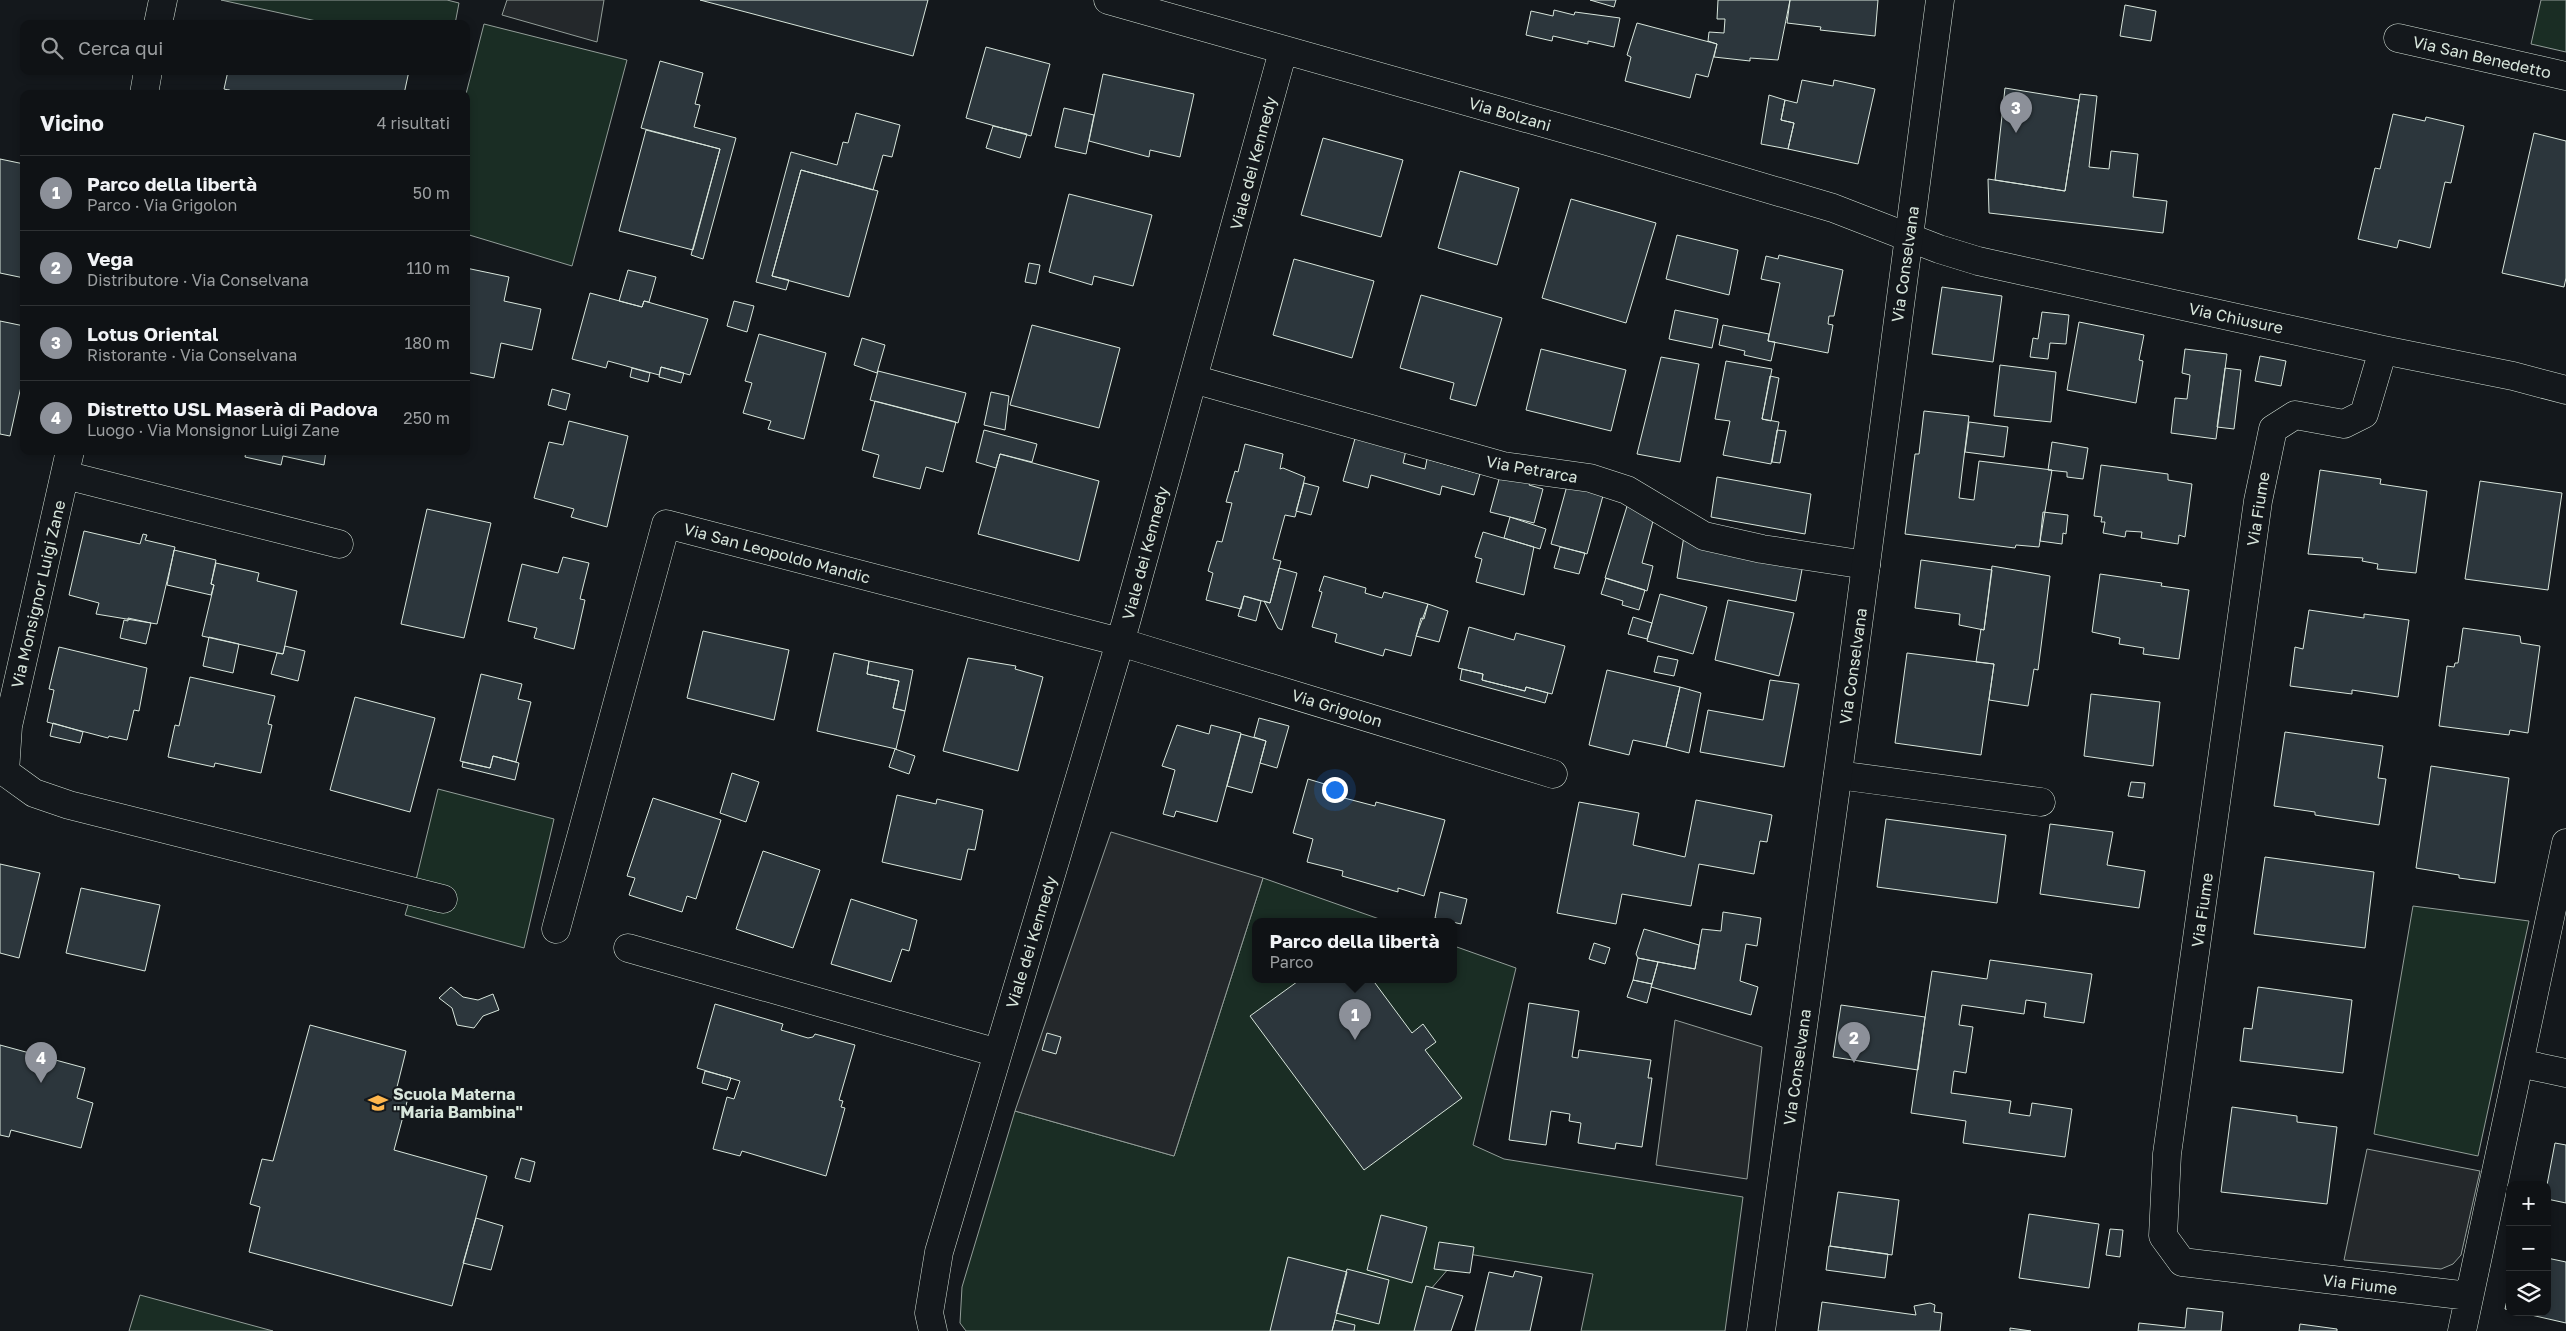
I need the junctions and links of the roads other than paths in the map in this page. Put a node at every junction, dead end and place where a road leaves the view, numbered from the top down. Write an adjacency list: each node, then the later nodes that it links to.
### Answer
1 (163, 0): 4 (street)
2 (1108, 0): 6 (street, Via Bolzani)
3 (1940, 0): 10 (street, Via Conselvana)
4 (159, 20)
5 (2398, 38): 8 (street, Via San Benedetto)
6 (1283, 51): 10 (street, Via Bolzani); 12 (street, Viale dei Kennedy)
7 (147, 75): 9 (street)
8 (2566, 76)
9 (145, 90)
10 (1909, 237): 11 (street, Via Chiusure); 16 (street, Via Conselvana)
11 (2383, 350): 13 (street, Via Chiusure); 28 (street, Via Fiume)
12 (1193, 379): 16 (street, Via Petrarca); 17 (street, Viale dei Kennedy)
13 (2566, 390)
14 (68, 463): 15 (street, Via Monsignor Luigi Zane); 22 (street, Via Monsignor Luigi Zane)
15 (339, 544)
16 (1866, 566): 19 (street, Via Conselvana)
17 (1120, 642): 18 (street, Via Grigolon); 23 (street, Via San Leopoldo Mandic); 25 (street, Viale dei Kennedy)
18 (1553, 774)
19 (1838, 774): 20 (street); 30 (street, Via Conselvana)
20 (2041, 802)
21 (2566, 843): 26 (street)
22 (443, 899)
23 (556, 929)
24 (628, 948): 25 (street)
25 (998, 1052): 29 (street, Viale dei Kennedy)
26 (2519, 1063): 27 (street); 28 (street)
27 (2566, 1073)
28 (2469, 1296): 31 (street)
29 (933, 1331)
30 (1761, 1331)
31 (2462, 1331)

